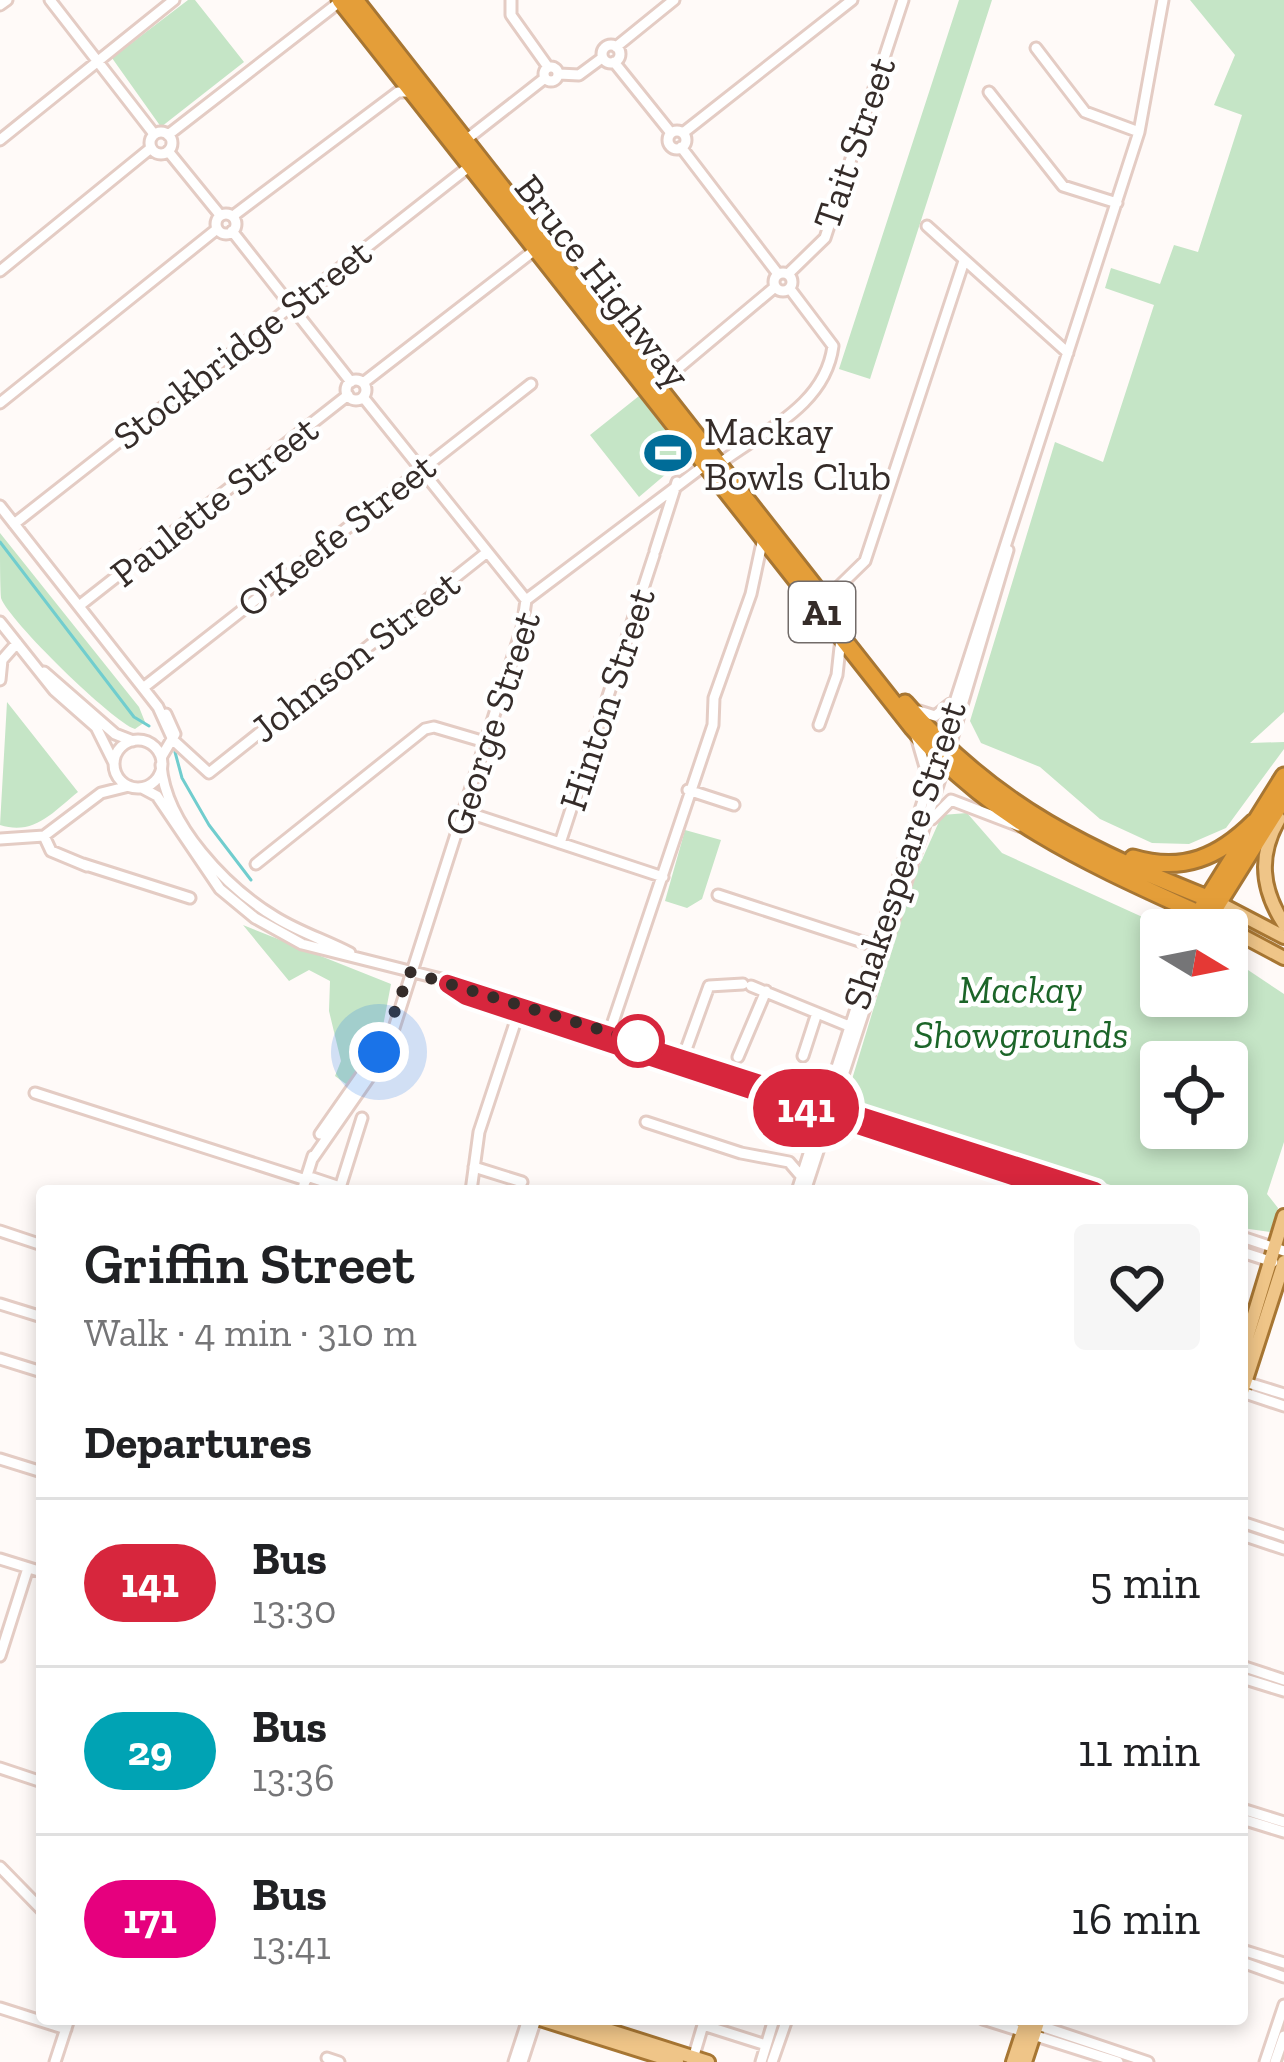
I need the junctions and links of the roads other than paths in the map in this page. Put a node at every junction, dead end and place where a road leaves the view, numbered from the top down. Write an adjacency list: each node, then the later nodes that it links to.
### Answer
1 (50, 0): 11 (street)
2 (174, 0): 11 (street)
3 (340, 0): 14 (highway, Bruce Highway / A1); 21 (street)
4 (355, 0): 22 (highway, Bruce Highway / A1)
5 (511, 0): 13 (street)
6 (674, 0): 12 (street)
7 (852, 0): 19 (street)
8 (903, 0): 36 (street, Tait Street)
9 (1162, 5): 18 (street, Shakespeare Street)
10 (1036, 49): 18 (street)
11 (96, 60): 20 (street); 23 (street)
12 (608, 60): 13 (street); 19 (street)
13 (546, 72): 22 (street)
14 (399, 75): 15 (highway, Bruce Highway / A1); 17 (street)
15 (412, 92): 17 (street); 26 (highway, Bruce Highway / A1)
16 (989, 92): 27 (street)
17 (392, 97): 29 (street)
18 (1139, 132): 27 (street, Shakespeare Street)
19 (677, 133): 36 (street)
20 (154, 134): 21 (street); 24 (street)
21 (168, 135): 25 (street)
22 (467, 139): 33 (highway, Bruce Highway / A1)
23 (0, 140)
24 (151, 148): 25 (street); 35 (street)
25 (168, 151): 28 (street)
26 (470, 166): 33 (highway, Bruce Highway / A1); 39 (street, Stockbridge Street)
27 (1117, 203): 40 (street, Shakespeare Street)
28 (220, 215): 29 (street); 31 (street)
29 (233, 216): 32 (street)
30 (926, 226): 34 (street)
31 (217, 229): 32 (street); 47 (street)
32 (232, 231): 39 (street)
33 (540, 246): 42 (street); 44 (highway, Bruce Highway / A1); 48 (highway, Bruce Highway / A1)
34 (964, 261): 40 (street); 59 (street)
35 (0, 271)
36 (783, 274): 37 (street); 38 (street)
37 (776, 287): 38 (street); 44 (street)
38 (790, 289): 48 (street, George Street)
39 (290, 304): 41 (street); 53 (street, Stockbridge Street)
40 (1068, 353): 52 (street, Shakespeare Street)
41 (351, 382): 42 (street); 45 (street)
42 (363, 383): 46 (street)
43 (531, 384): 49 (street, O'Keefe Street)
44 (660, 388): 48 (highway, Bruce Highway)
45 (348, 395): 46 (street); 60 (street, Paulette Street)
46 (363, 397): 49 (street)
47 (0, 403)
48 (712, 464): 50 (street, George Street); 54 (highway, Bruce Highway / A1); 59 (highway, Bruce Highway / A1)
49 (420, 469): 55 (street); 68 (street, O'Keefe Street)
50 (678, 482): 58 (street, George Street); 95 (street, Hinton Street)
51 (0, 506): 53 (street)
52 (1014, 521): 69 (street, Shakespeare Street); 77 (street, Shakespeare Street)
53 (14, 524): 60 (street)
54 (762, 537): 56 (highway, Bruce Highway / A1); 57 (street)
55 (486, 553): 58 (street); 73 (street, Johnson Street)
56 (779, 558): 57 (street); 62 (highway, Bruce Highway / A1)
57 (758, 566): 83 (street)
58 (526, 600): 76 (street, George Street)
59 (824, 600): 70 (highway, Bruce Highway / A1)
60 (79, 606): 68 (street)
61 (0, 622): 63 (street)
62 (838, 633): 65 (highway, Bruce Highway / A1); 66 (street)
63 (17, 643): 64 (street); 67 (street)
64 (40, 670): 74 (street); 79 (street)
65 (869, 672): 66 (street); 72 (highway, Bruce Highway / A1)
66 (837, 675): 71 (street)
67 (0, 680)
68 (143, 688): 73 (street)
69 (957, 691): 70 (street); 77 (street, Shakespeare Street)
70 (908, 706): 77 (highway, Bruce Highway / A1)
71 (820, 725)
72 (913, 728): 77 (highway, Bruce Highway / A1); 87 (street)
73 (172, 735): 75 (street); 78 (street)
74 (133, 741): 75 (street); 79 (street)
75 (146, 742): 78 (street)
76 (485, 742): 90 (street, George Street); 96 (street)
77 (944, 755): 87 (street, Shakespeare Street); 88 (highway, Bruce Highway / A1); 92 (highway, Bruce Highway / A1); 97 (street, Shakespeare Street)
78 (161, 762): 82 (street); 101 (street)
79 (114, 766): 81 (street); 84 (street)
80 (1284, 776): 91 (highway, A1)
81 (129, 786): 82 (street); 84 (street)
82 (142, 788): 101 (street)
83 (688, 790): 86 (street); 98 (street)
84 (101, 793): 93 (street)
85 (1284, 798): 102 (highway)
86 (734, 805)
87 (922, 807): 105 (street, Shakespeare Street)
88 (1021, 808): 91 (highway, A1); 102 (highway, Bruce Highway / A1)
89 (1284, 810): 103 (main road)
90 (464, 811): 95 (street); 107 (street, George Street)
91 (1254, 822): 102 (highway, A1)
92 (1019, 826): 97 (street); 102 (highway, Bruce Highway / A1)
93 (44, 836): 94 (street); 100 (street)
94 (3, 837)
95 (560, 843): 98 (street)
96 (256, 864)
97 (911, 868): 105 (street, Shakespeare Street)
98 (664, 877): 112 (street)
99 (718, 895): 105 (street)
100 (190, 898)
101 (240, 899): 107 (street)
102 (1208, 908): 104 (main road); 106 (main road)
103 (1284, 924)
104 (1284, 937)
105 (879, 947): 111 (street, Shakespeare Street); 117 (street, Shakespeare Street)
106 (1284, 958)
107 (410, 972): 109 (street); 125 (street, George Street)
108 (766, 991): 110 (street); 113 (street); 115 (street)
109 (520, 1008): 112 (street); 122 (street)
110 (816, 1016): 111 (street); 114 (street)
111 (850, 1026): 117 (street, Shakespeare Street)
112 (609, 1036): 113 (street); 117 (street)
113 (684, 1055): 117 (street)
114 (803, 1056)
115 (738, 1057)
116 (35, 1093): 125 (street)
117 (827, 1109): 120 (street, Shakespeare Street); 129 (street, Shakespeare Street); 130 (street)
118 (362, 1118): 126 (street)
119 (646, 1122): 121 (street)
120 (808, 1157): 121 (street); 123 (street, Shakespeare Street)
121 (789, 1162): 123 (street)
122 (474, 1167): 124 (street); 127 (street)
123 (802, 1177): 128 (street, Shakespeare Street)
124 (521, 1182)
125 (305, 1183)
126 (340, 1185)
127 (472, 1185)
128 (801, 1185)
129 (803, 1185)
130 (1048, 1185)
131 (1284, 1216): 136 (main road)
132 (0, 1231): 134 (street)
133 (1248, 1240): 136 (street)
134 (36, 1243)
135 (1248, 1253): 136 (street)
136 (1280, 1259): 139 (main road); 142 (main road)
137 (0, 1304): 138 (street)
138 (36, 1316)
139 (1248, 1339)
140 (0, 1359): 141 (street)
141 (36, 1370)
142 (1248, 1370)
143 (1248, 1388): 145 (street)
144 (1248, 1389): 146 (street)
145 (1284, 1394)
146 (1284, 1406)
147 (0, 1459): 148 (street)
148 (36, 1470)
149 (1248, 1524): 150 (street)
150 (1284, 1536)
151 (1248, 1537): 152 (street)
152 (1284, 1549)
153 (0, 1558): 154 (street)
154 (28, 1568): 155 (street); 156 (street)
155 (36, 1570)
156 (0, 1656)
157 (1248, 1668): 159 (street)
158 (1248, 1680): 160 (street)
159 (1284, 1680)
160 (1284, 1691)
161 (0, 1768): 162 (street)
162 (36, 1779)
163 (1248, 1811): 165 (street)
164 (1248, 1821): 166 (street)
165 (1284, 1822)
166 (1284, 1832)
167 (0, 1867): 168 (street)
168 (36, 1904)
169 (1248, 1952): 170 (street)
170 (1284, 1963)
171 (1248, 1965): 172 (street)
172 (1284, 1976)
173 (1284, 2005): 199 (street)
174 (0, 2008): 175 (street)
175 (36, 2016)
176 (68, 2025): 188 (street)
177 (533, 2025): 190 (street)
178 (560, 2025): 184 (main road)
179 (588, 2025): 184 (main road)
180 (772, 2025): 185 (street)
181 (785, 2025): 194 (street)
182 (1029, 2025): 195 (main road); 196 (main road); 197 (street); 198 (street)
183 (1284, 2036): 200 (street)
184 (631, 2042): 187 (main road); 191 (main road)
185 (766, 2045): 187 (street); 193 (street)
186 (327, 2058): 189 (street)
187 (693, 2060): 192 (main road)
188 (55, 2062)
189 (339, 2062)
190 (518, 2062)
191 (677, 2062)
192 (708, 2062)
193 (761, 2062)
194 (772, 2062)
195 (1013, 2062)
196 (1025, 2062)
197 (1118, 2062)
198 (1148, 2062)
199 (1265, 2062)
200 (1275, 2062)

